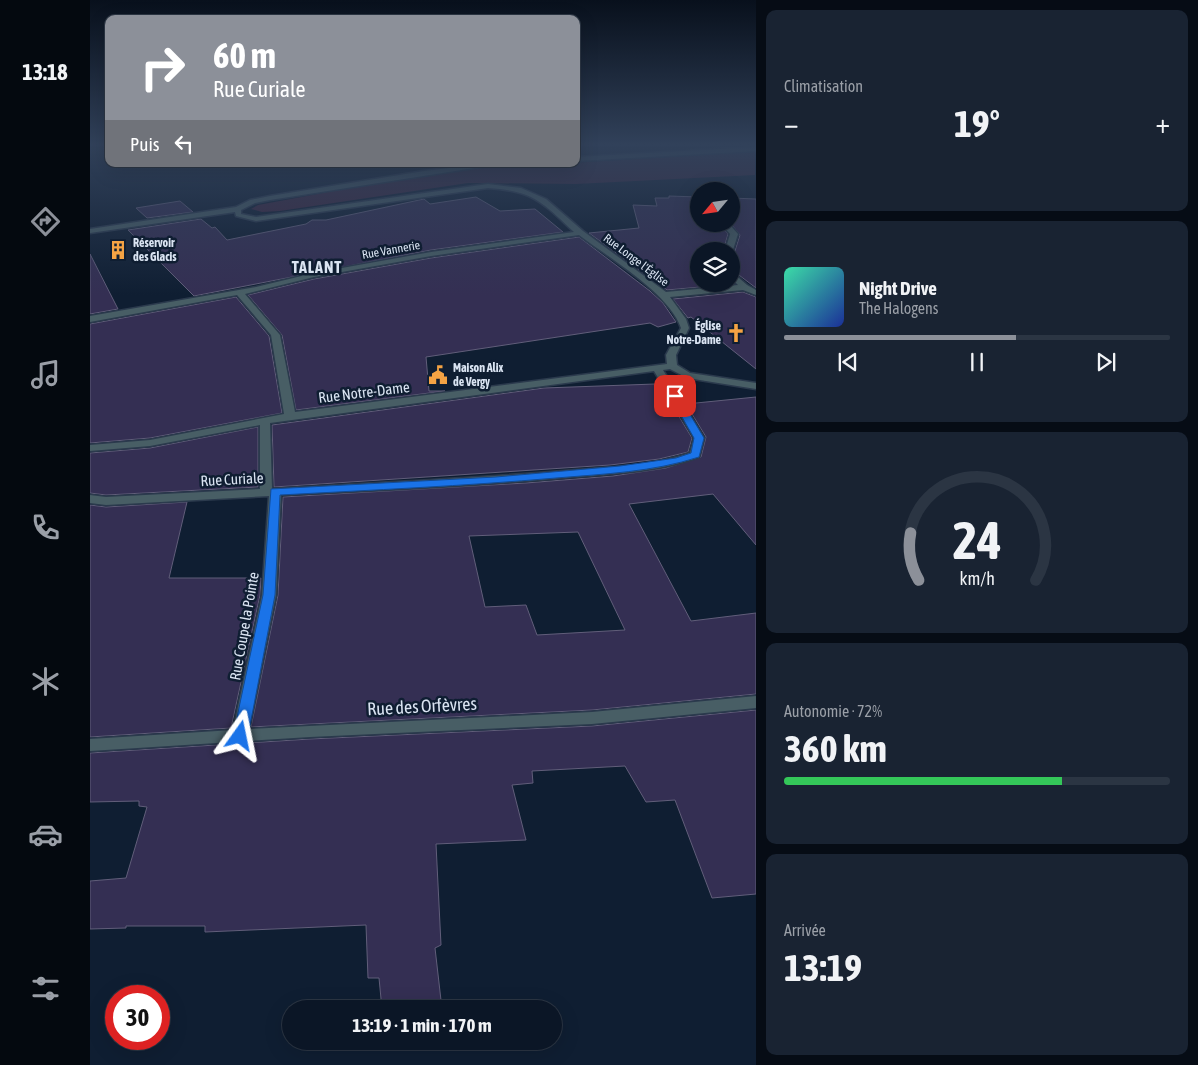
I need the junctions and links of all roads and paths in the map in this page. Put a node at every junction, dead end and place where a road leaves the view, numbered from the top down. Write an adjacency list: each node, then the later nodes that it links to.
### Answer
1 (290, 196): 4 (street)
2 (416, 196): 4 (street, Rue Longe l'Église)
3 (534, 196): 6 (street, Rue Longe l'Église)
4 (238, 210): 5 (street)
5 (90, 231)
6 (580, 233): 9 (street, Rue Vannerie); 11 (street, Rue Longe l'Église)
7 (740, 282): 8 (street)
8 (744, 287): 10 (street); 11 (street)
9 (239, 292): 12 (street, Rue Vannerie); 16 (street)
10 (756, 294)
11 (664, 295): 13 (street, Rue Longe l'Église)
12 (90, 319)
13 (672, 366): 14 (street, Rue Notre-Dame); 15 (street)
14 (658, 369): 16 (street, Rue Notre-Dame); 19 (street, Rue Curiale)
15 (756, 386)
16 (290, 416): 17 (street, Rue Notre-Dame)
17 (266, 420): 18 (street, Rue Notre-Dame); 19 (street, Rue Coupe la Pointe)
18 (90, 448)
19 (270, 492): 20 (street, Rue Curiale); 22 (street, Rue Coupe la Pointe)
20 (90, 499)
21 (756, 702): 22 (street, Rue des Orfèvres)
22 (240, 736): 23 (street, Rue des Orfèvres)
23 (90, 745)

